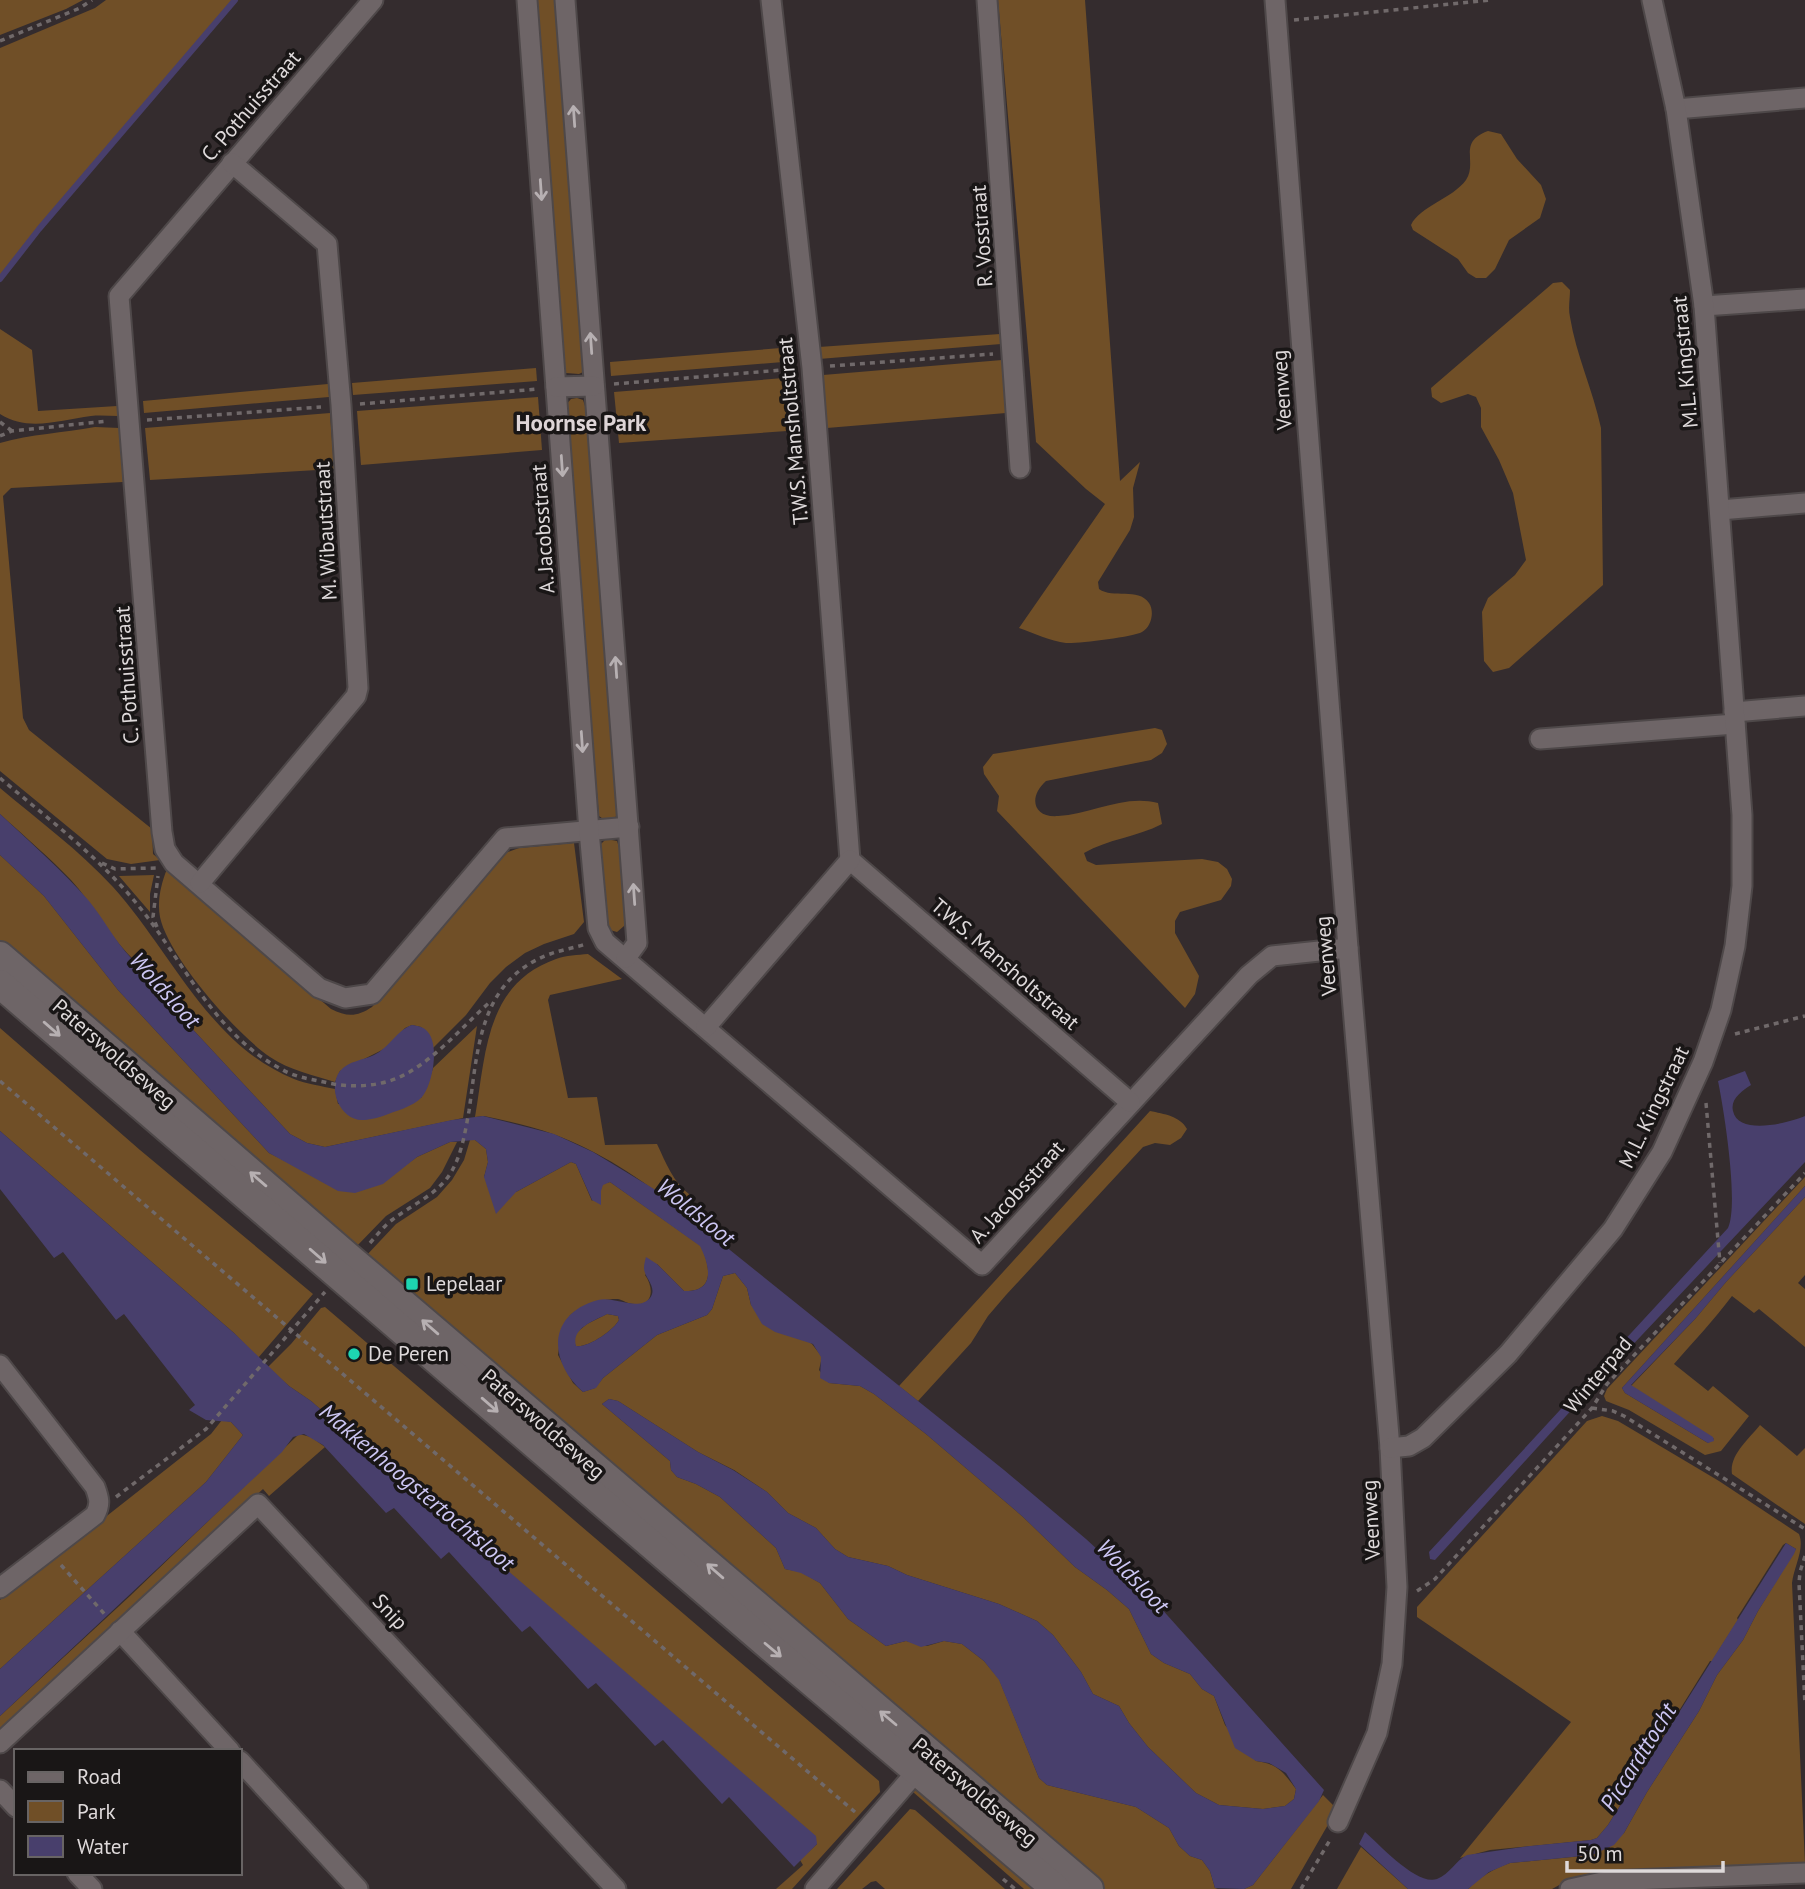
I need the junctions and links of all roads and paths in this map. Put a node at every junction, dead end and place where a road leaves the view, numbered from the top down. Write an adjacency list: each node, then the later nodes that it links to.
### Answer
1 (92, 0): 11 (path)
2 (373, 0): 14 (street, C. Pothuisstraat)
3 (527, 0): 18 (street, A. Jacobsstraat, one-way to 18)
4 (565, 0): 17 (street, one-way to 4)
5 (771, 0): 32 (street, T.W.S. Mansholtstraat)
6 (987, 0): 23 (street, R. Vosstraat)
7 (1275, 0): 10 (street, Veenweg)
8 (1491, 0): 10 (path)
9 (1652, 0): 13 (street, M.L. Kingstraat)
10 (1276, 22): 37 (street, Veenweg)
11 (0, 41)
12 (1805, 98): 13 (street)
13 (1676, 109): 16 (street, M.L. Kingstraat)
14 (232, 163): 19 (street, C. Pothuisstraat); 34 (street, M. Wibautstraat)
15 (1805, 299): 16 (street)
16 (1704, 306): 25 (street, M.L. Kingstraat)
17 (594, 386): 18 (street); 30 (street, one-way to 17)
18 (556, 387): 31 (street, A. Jacobsstraat, one-way to 31)
19 (129, 421): 21 (path); 34 (street, C. Pothuisstraat)
20 (0, 422): 21 (path)
21 (12, 431): 22 (path)
22 (0, 436)
23 (1020, 468)
24 (1805, 503): 25 (street)
25 (1720, 510): 27 (street, M.L. Kingstraat)
26 (1805, 706): 27 (street)
27 (1735, 718): 28 (street); 44 (street, M.L. Kingstraat)
28 (1539, 739)
29 (0, 778): 33 (path)
30 (629, 827): 31 (street, C. Pothuisstraat); 39 (street, one-way to 30)
31 (589, 831): 34 (street, C. Pothuisstraat); 36 (street, A. Jacobsstraat)
32 (850, 860): 43 (street); 46 (street, T.W.S. Mansholtstraat)
33 (97, 861): 35 (path); 35 (path)
34 (200, 883)
35 (158, 930): 41 (path)
36 (605, 942): 39 (street, A. Jacobsstraat); 41 (path)
37 (1348, 948): 46 (street, A. Jacobsstraat); 54 (street, Veenweg)
38 (0, 956): 50 (main road, Paterswoldseweg, one-way to 38)
39 (625, 958): 43 (street, A. Jacobsstraat)
40 (0, 984): 50 (main road, Paterswoldseweg, one-way to 50)
41 (493, 999): 50 (path)
42 (1805, 1016): 44 (path)
43 (705, 1027): 46 (street, A. Jacobsstraat)
44 (1712, 1039): 54 (street, M.L. Kingstraat)
45 (0, 1082): 51 (path)
46 (1130, 1102)
47 (1706, 1102): 49 (path)
48 (1805, 1173): 49 (path, Winterpad)
49 (1720, 1263): 53 (path, Winterpad)
50 (339, 1277): 51 (path); 66 (main road, Paterswoldseweg)
51 (291, 1331): 55 (path); 70 (path)
52 (0, 1365): 55 (street)
53 (1592, 1408): 56 (path); 60 (path, Winterpad)
54 (1390, 1448): 69 (street, Veenweg)
55 (99, 1507): 57 (street)
56 (1805, 1529)
57 (49, 1550): 59 (street); 61 (path)
58 (1805, 1556): 62 (path)
59 (0, 1588)
60 (1413, 1593)
61 (117, 1628): 63 (street, Snip); 64 (street); 75 (street, Snip)
62 (1805, 1705)
63 (0, 1743)
64 (228, 1749)
65 (242, 1763): 74 (street)
66 (924, 1764): 70 (street); 77 (main road, Paterswoldseweg); 78 (main road, Paterswoldseweg)
67 (0, 1790): 68 (street)
68 (14, 1805)
69 (1338, 1822): 79 (path)
70 (871, 1825): 76 (street)
71 (1805, 1873): 80 (street)
72 (79, 1875): 73 (street)
73 (92, 1889)
74 (358, 1889)
75 (616, 1889)
76 (815, 1889)
77 (1056, 1889)
78 (1089, 1889)
79 (1301, 1889)
80 (1570, 1889)

